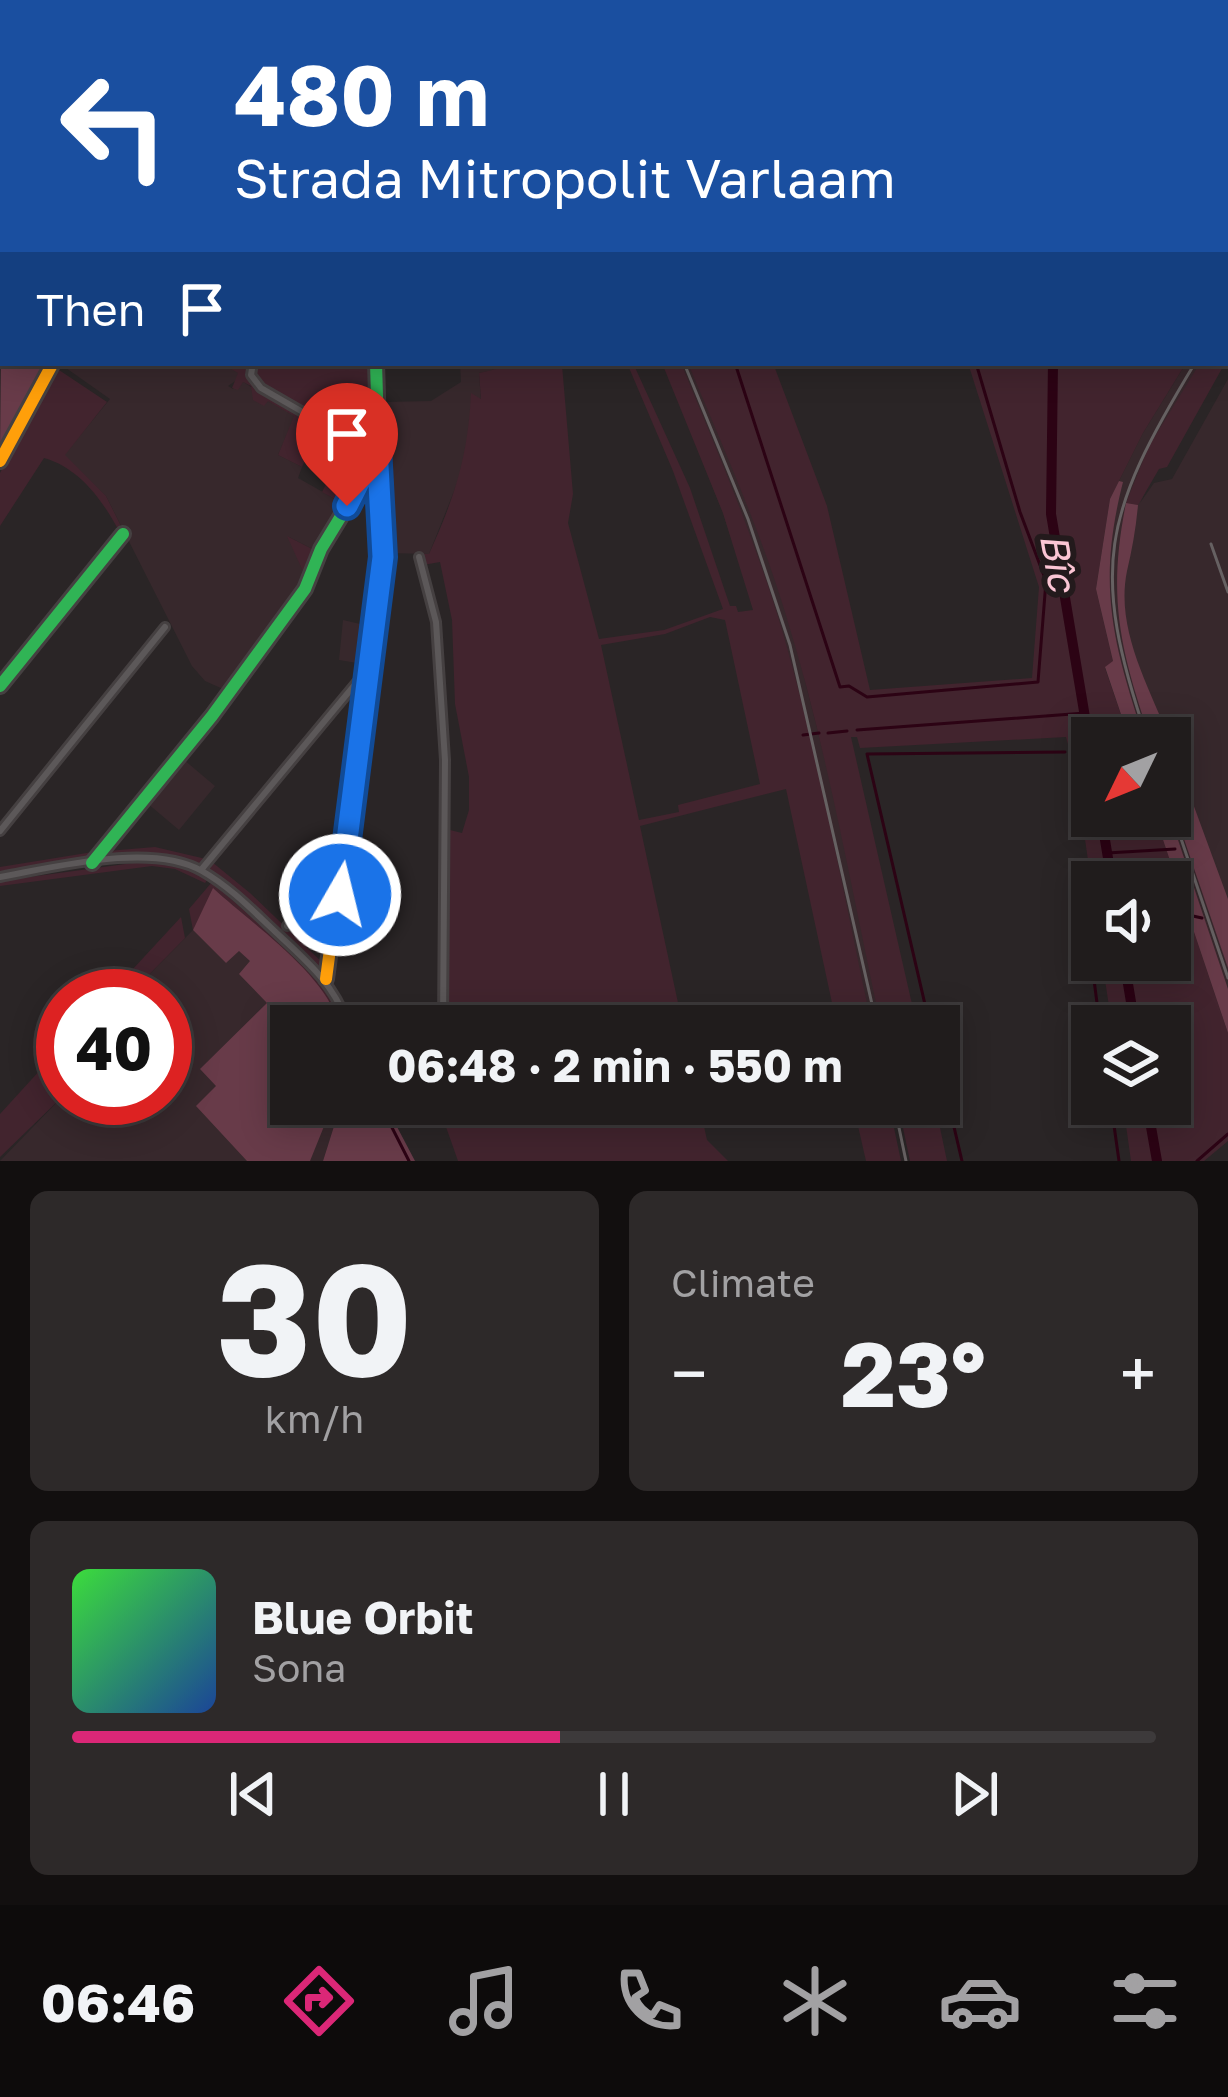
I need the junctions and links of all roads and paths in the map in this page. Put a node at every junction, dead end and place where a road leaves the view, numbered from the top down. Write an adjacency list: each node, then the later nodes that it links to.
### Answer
1 (51, 366): 6 (street)
2 (253, 366): 4 (street)
3 (376, 366): 5 (street)
4 (346, 437)
5 (377, 447): 10 (street); 14 (street)
6 (0, 461)
7 (123, 534): 11 (street)
8 (419, 556): 20 (street)
9 (165, 627): 12 (street)
10 (369, 667): 13 (street); 15 (street)
11 (0, 686)
12 (0, 831)
13 (345, 857): 17 (street); 18 (street)
14 (92, 863): 15 (street); 16 (street)
15 (201, 870): 18 (street)
16 (0, 878)
17 (287, 926)
18 (326, 979): 19 (street)
19 (338, 1005)
20 (443, 1005)

